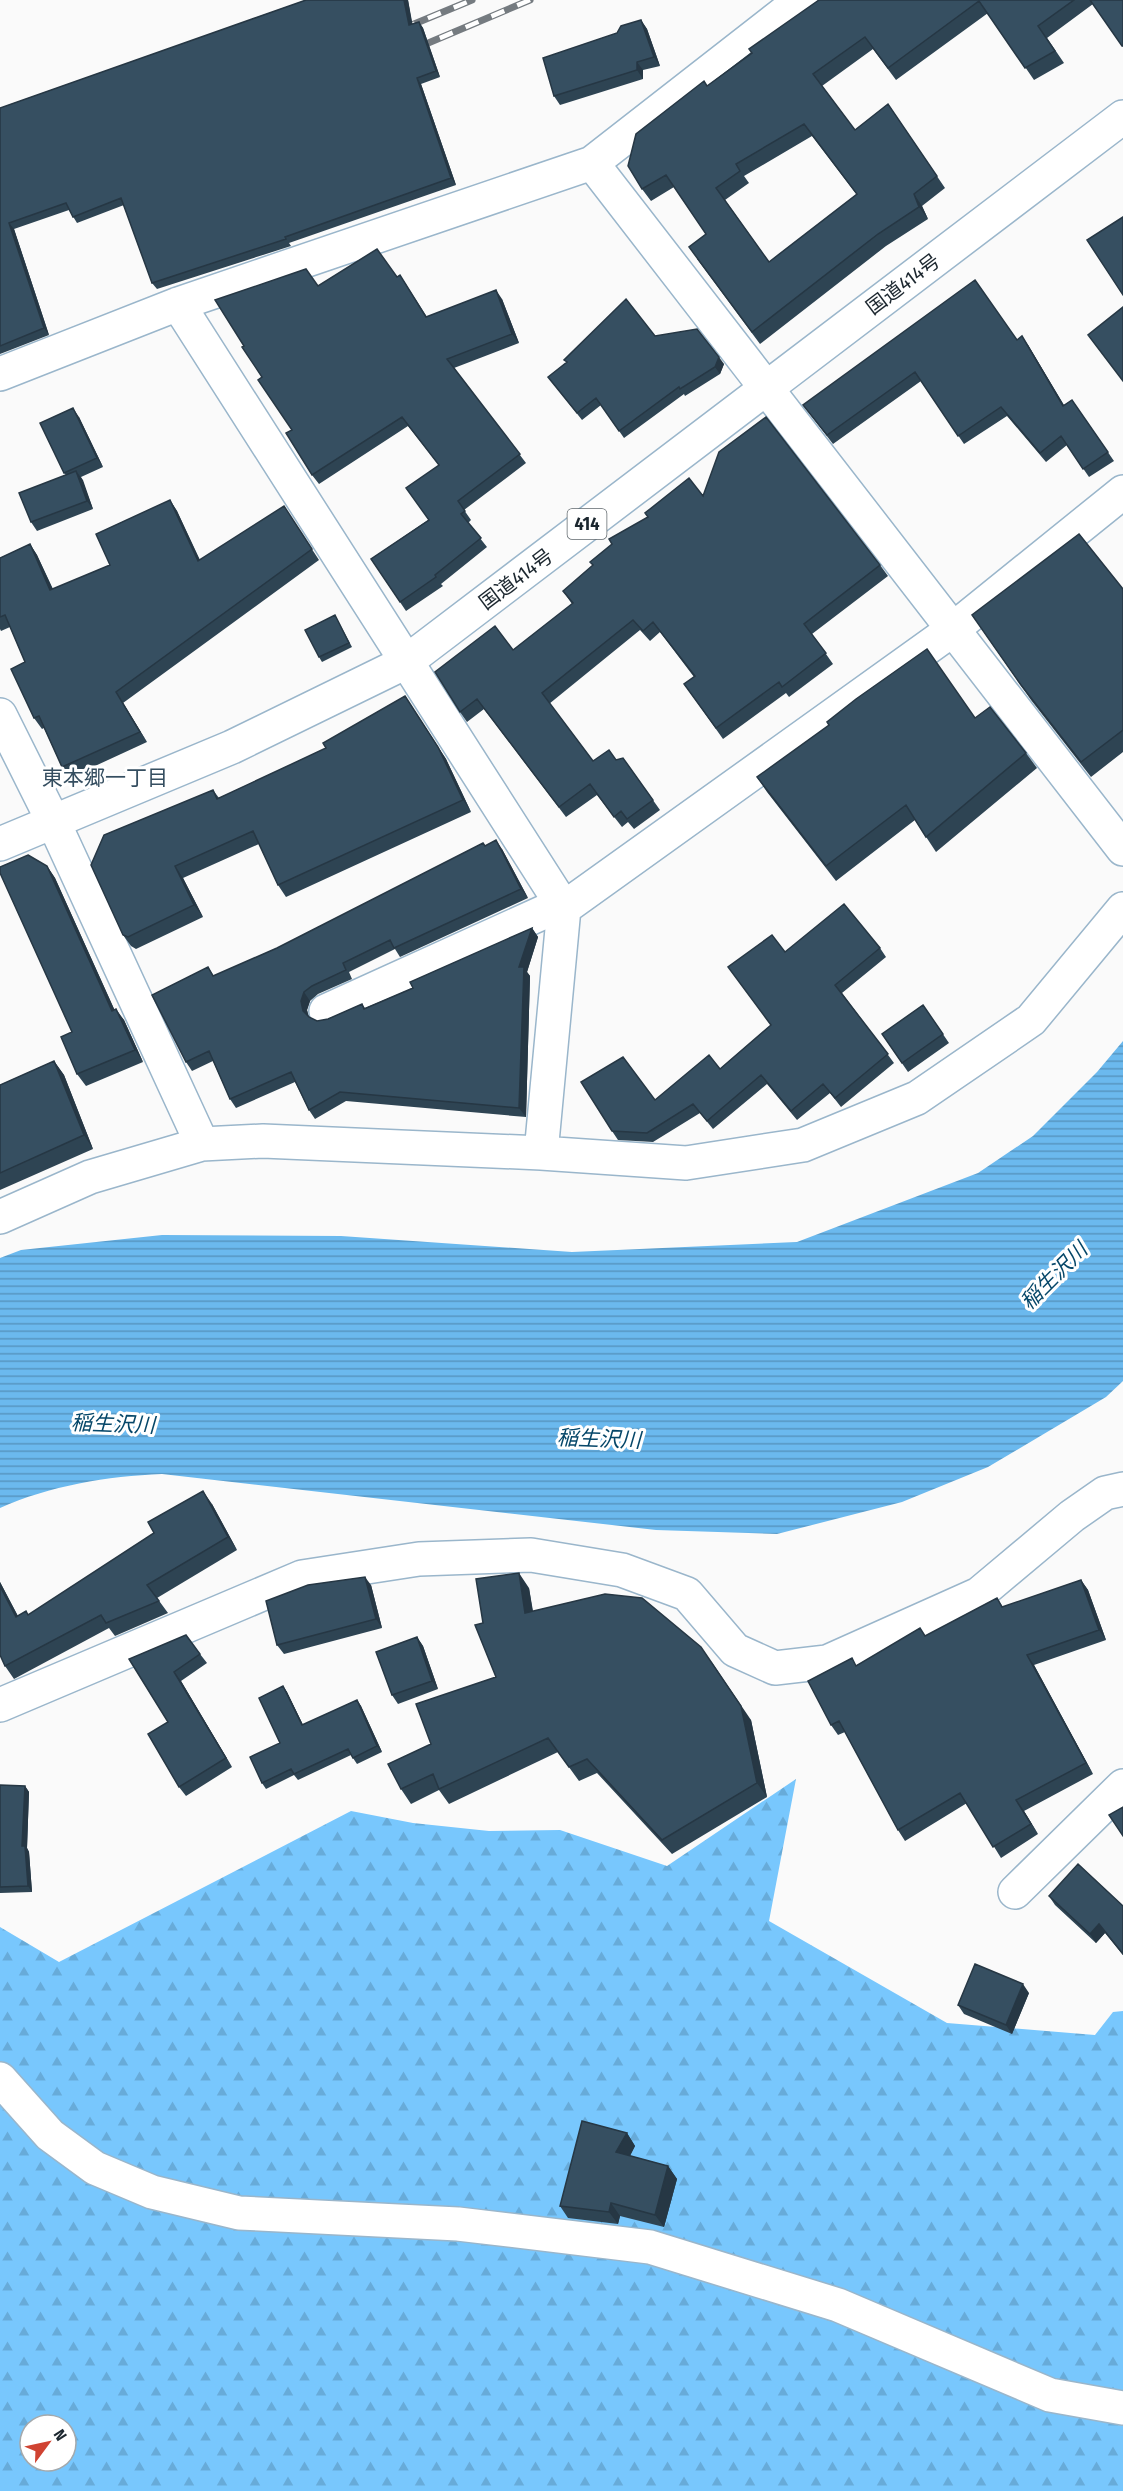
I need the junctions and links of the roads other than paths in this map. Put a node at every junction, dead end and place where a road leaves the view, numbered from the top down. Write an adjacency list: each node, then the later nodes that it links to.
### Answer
1 (801, 0): 3 (main road)
2 (1123, 117): 6 (main road, 国道414号 / 414)
3 (592, 163): 4 (main road); 6 (main road)
4 (178, 304): 5 (main road); 9 (main road)
5 (0, 374)
6 (768, 387): 8 (main road); 9 (main road, 国道414号 / 414)
7 (1123, 492): 8 (main road)
8 (952, 630): 13 (main road); 14 (main road)
9 (406, 662): 11 (main road, 国道414号 / 414); 14 (main road)
10 (0, 715): 11 (main road)
11 (53, 821): 12 (main road, 国道414号 / 414); 17 (main road)
12 (0, 844)
13 (1123, 849)
14 (564, 908): 16 (main road); 18 (main road)
15 (1123, 909): 18 (main road)
16 (326, 1011)
17 (202, 1144): 18 (main road); 19 (main road)
18 (541, 1153)
19 (0, 1217)
20 (1123, 1489): 21 (main road)
21 (0, 1706)
22 (1123, 1786): 23 (main road)
23 (1015, 1892)
24 (0, 2079): 25 (main road)
25 (1123, 2408)

